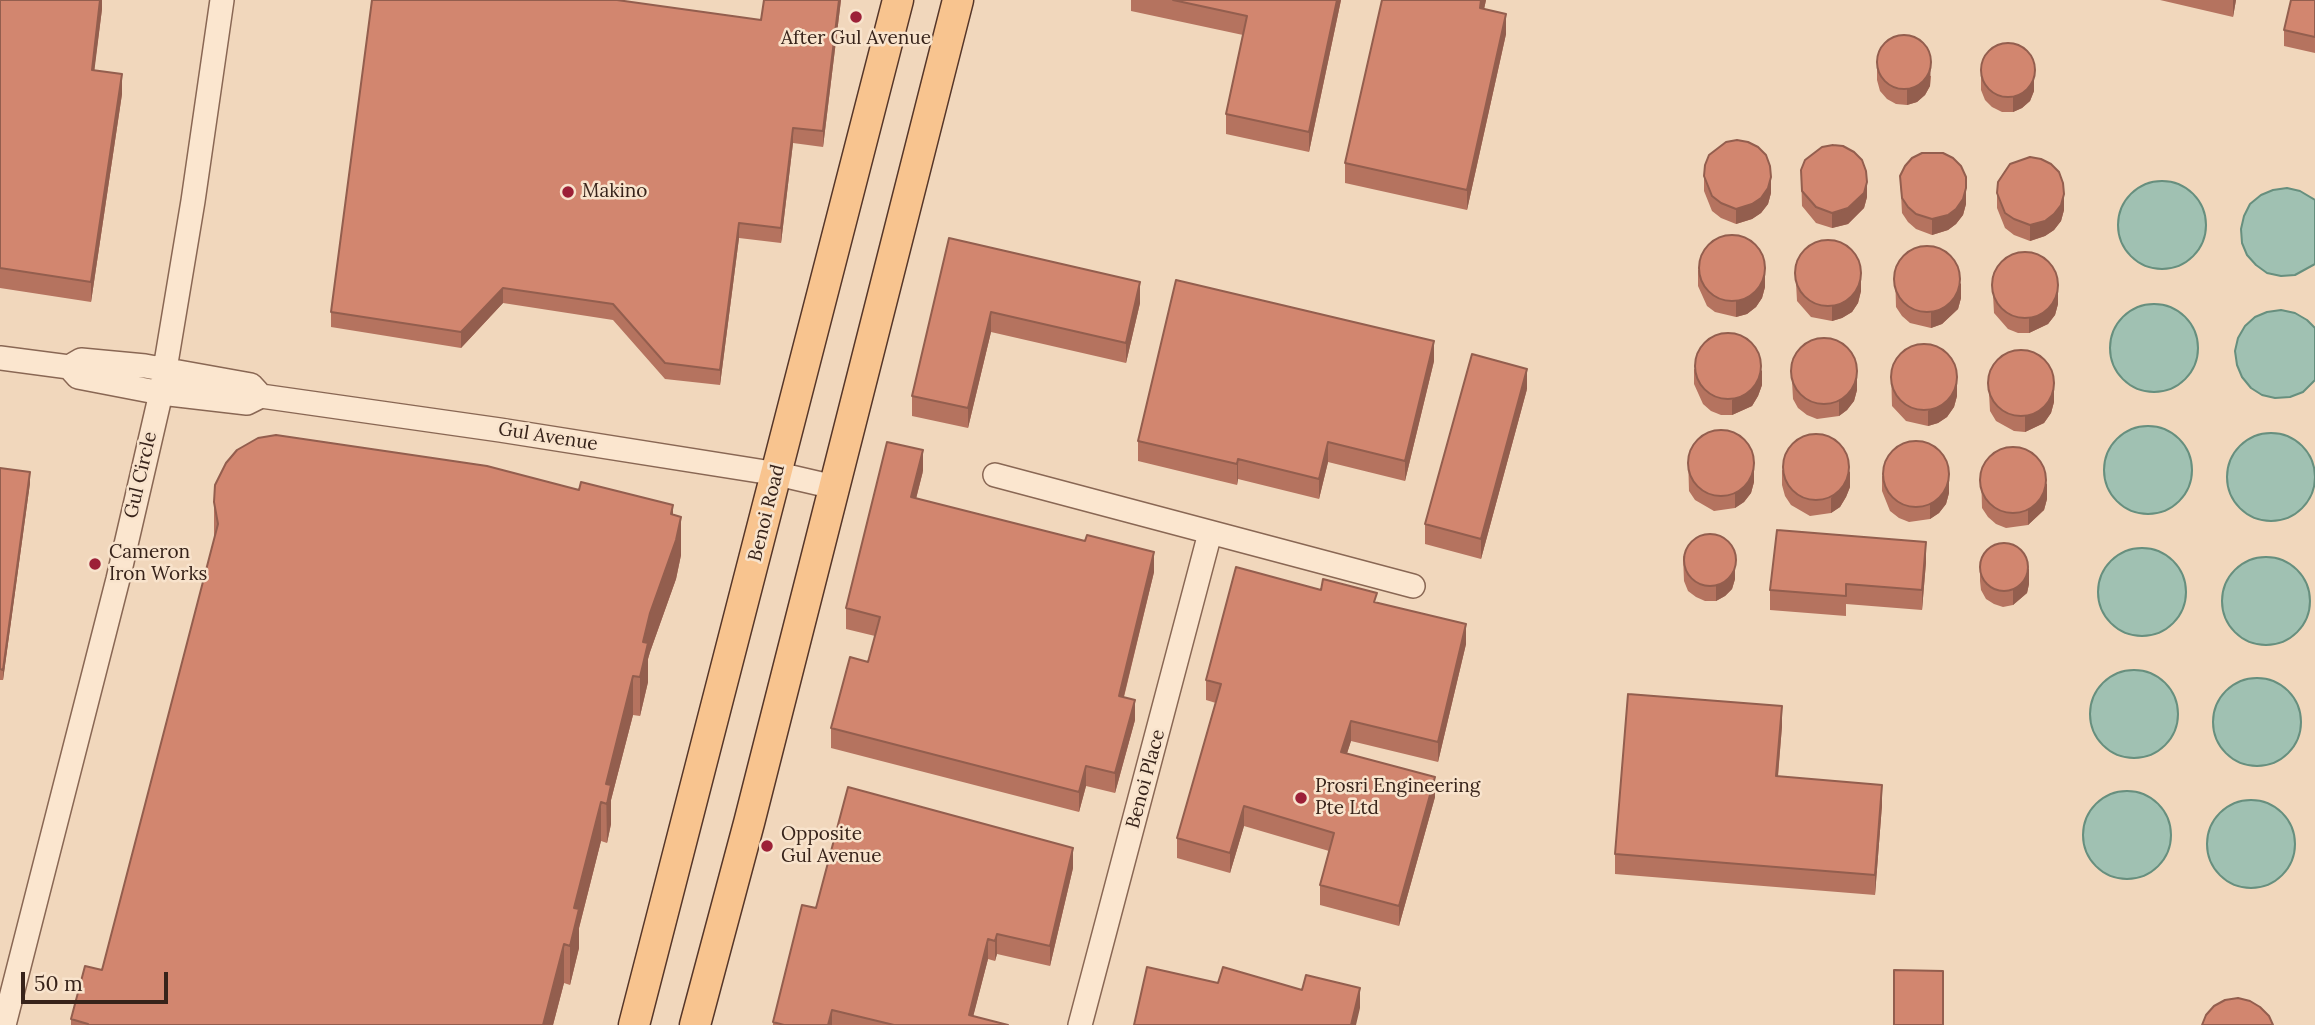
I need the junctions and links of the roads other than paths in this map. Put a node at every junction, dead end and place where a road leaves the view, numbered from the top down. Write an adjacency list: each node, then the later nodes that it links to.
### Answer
1 (222, 0): 6 (street, Gul Circle)
2 (898, 0): 9 (main road, Benoi Road)
3 (958, 0): 11 (main road)
4 (0, 358): 5 (street, Gul Avenue)
5 (69, 367): 6 (street, Gul Avenue); 7 (street, Gul Avenue)
6 (165, 370): 7 (street, Gul Circle); 8 (street, Gul Avenue)
7 (161, 393): 8 (street, Gul Avenue); 14 (street, Gul Circle)
8 (261, 396): 9 (street, Gul Avenue)
9 (778, 474): 11 (street, Gul Avenue); 15 (main road, Benoi Road)
10 (995, 475): 12 (street)
11 (834, 487): 16 (main road)
12 (1210, 533): 13 (street); 17 (street, Benoi Place)
13 (1413, 586)
14 (4, 1025)
15 (634, 1025)
16 (695, 1025)
17 (1080, 1025)

